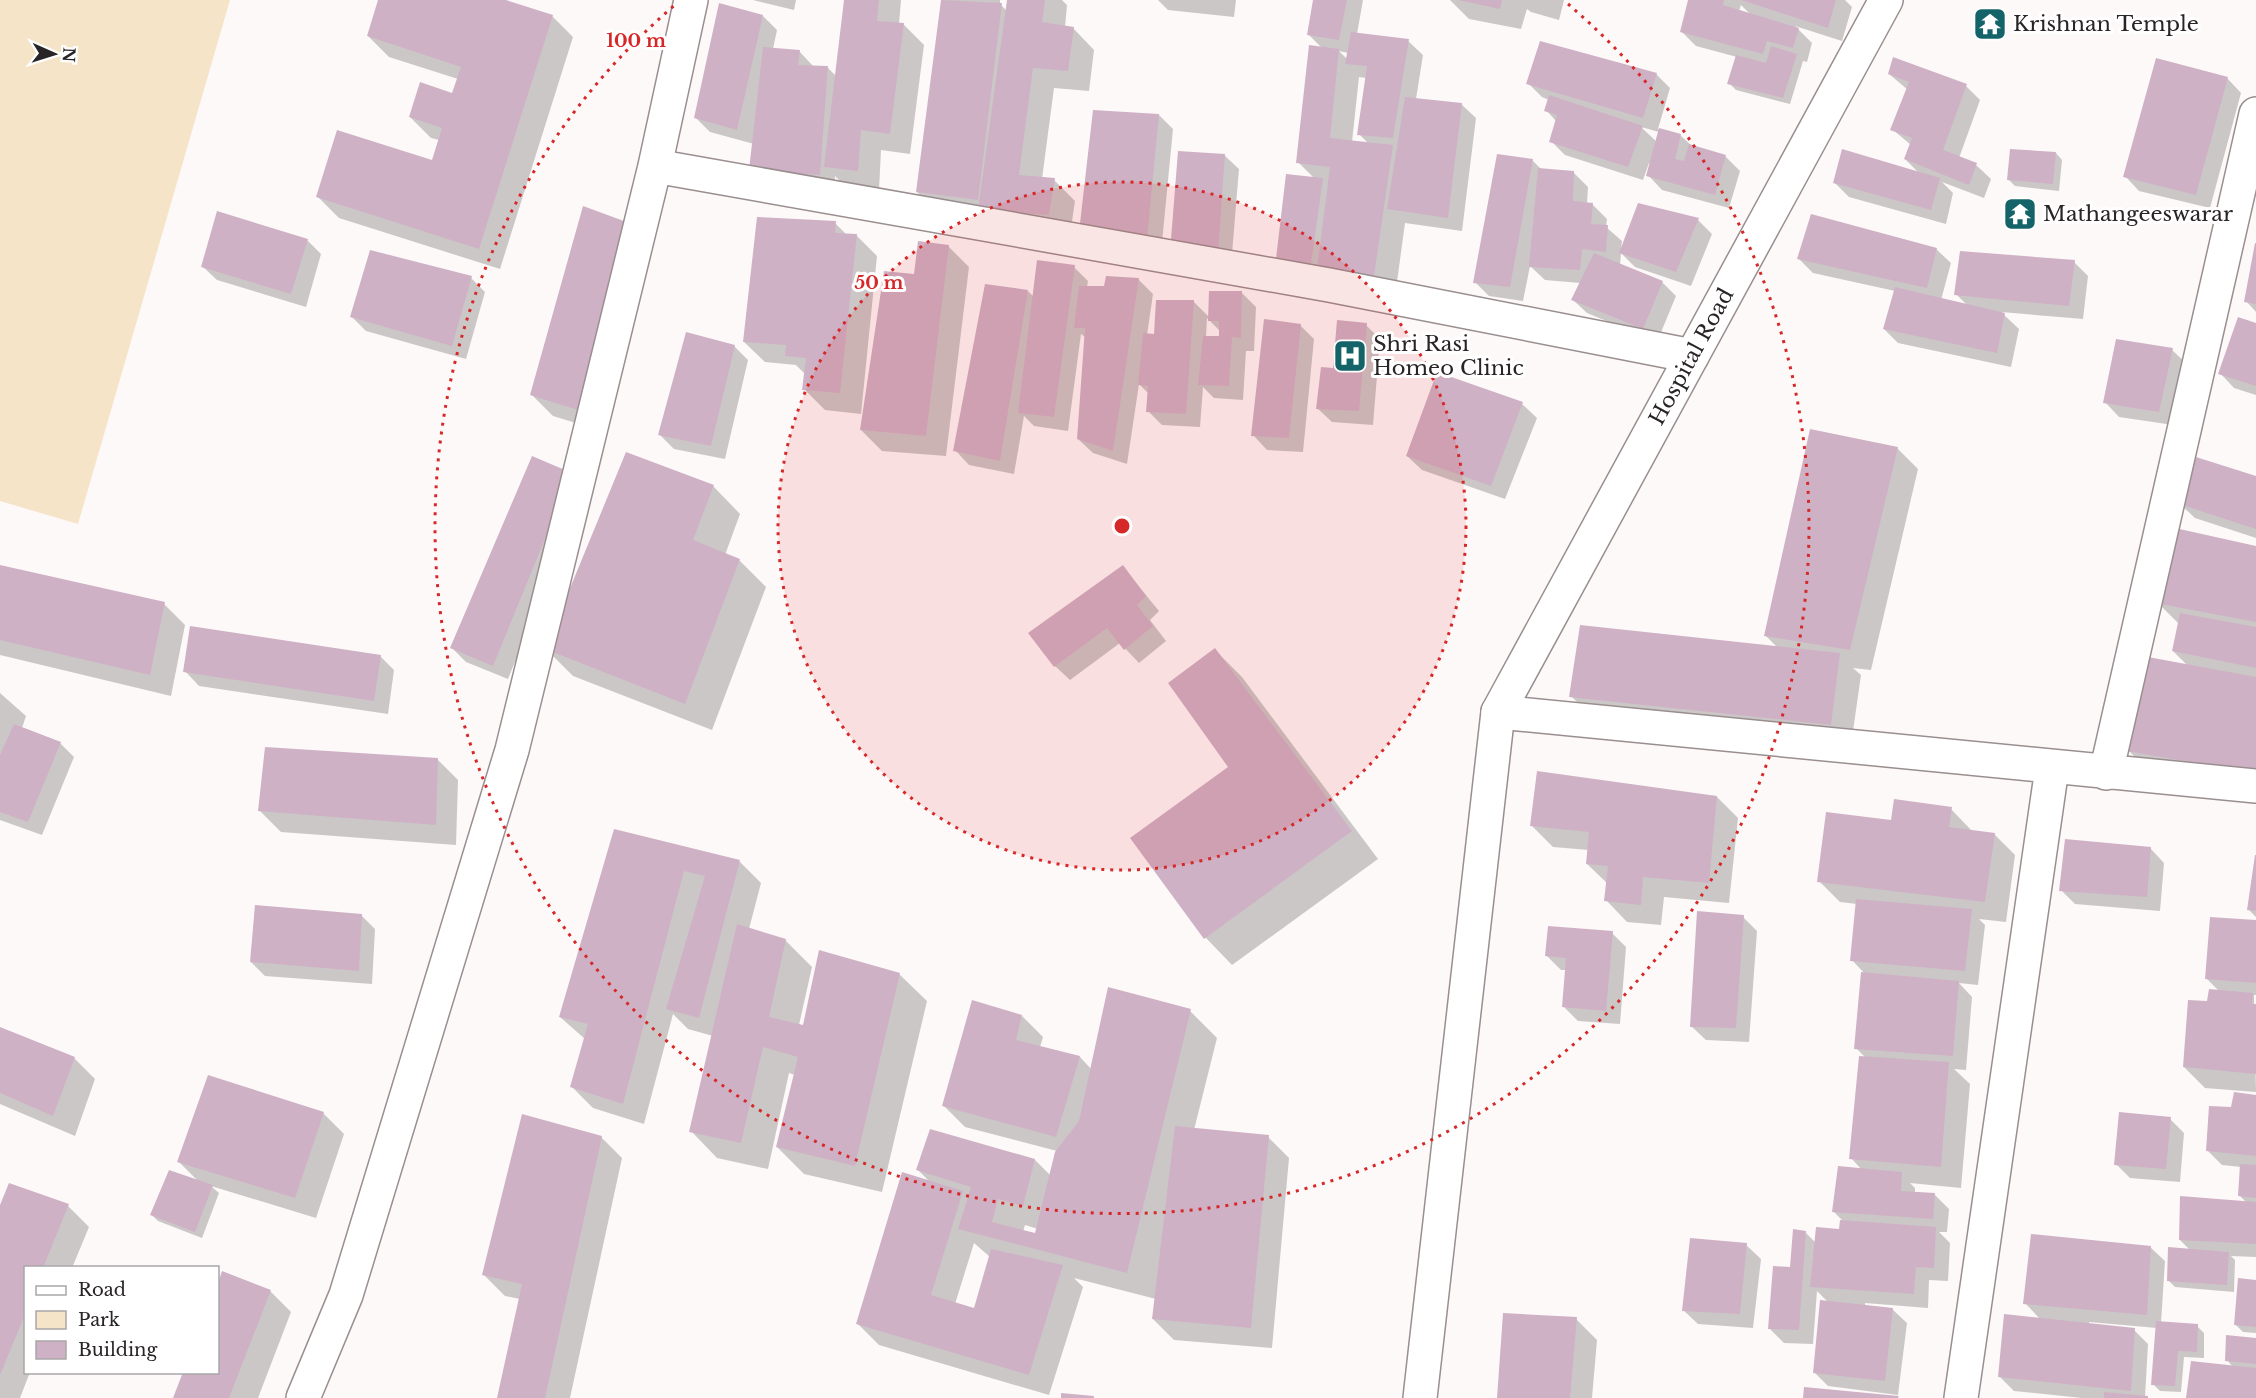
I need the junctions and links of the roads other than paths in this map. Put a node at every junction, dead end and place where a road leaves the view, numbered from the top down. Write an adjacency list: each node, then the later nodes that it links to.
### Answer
1 (692, 0): 4 (street)
2 (1886, 0): 5 (street, Hospital Road)
3 (2256, 114): 8 (street)
4 (655, 166): 5 (street); 10 (street)
5 (1692, 356): 6 (street, Hospital Road)
6 (1498, 712): 7 (street); 11 (street)
7 (2052, 768): 8 (street); 12 (street)
8 (2106, 773): 9 (street)
9 (2256, 786)
10 (303, 1398)
11 (1420, 1398)
12 (1961, 1398)

